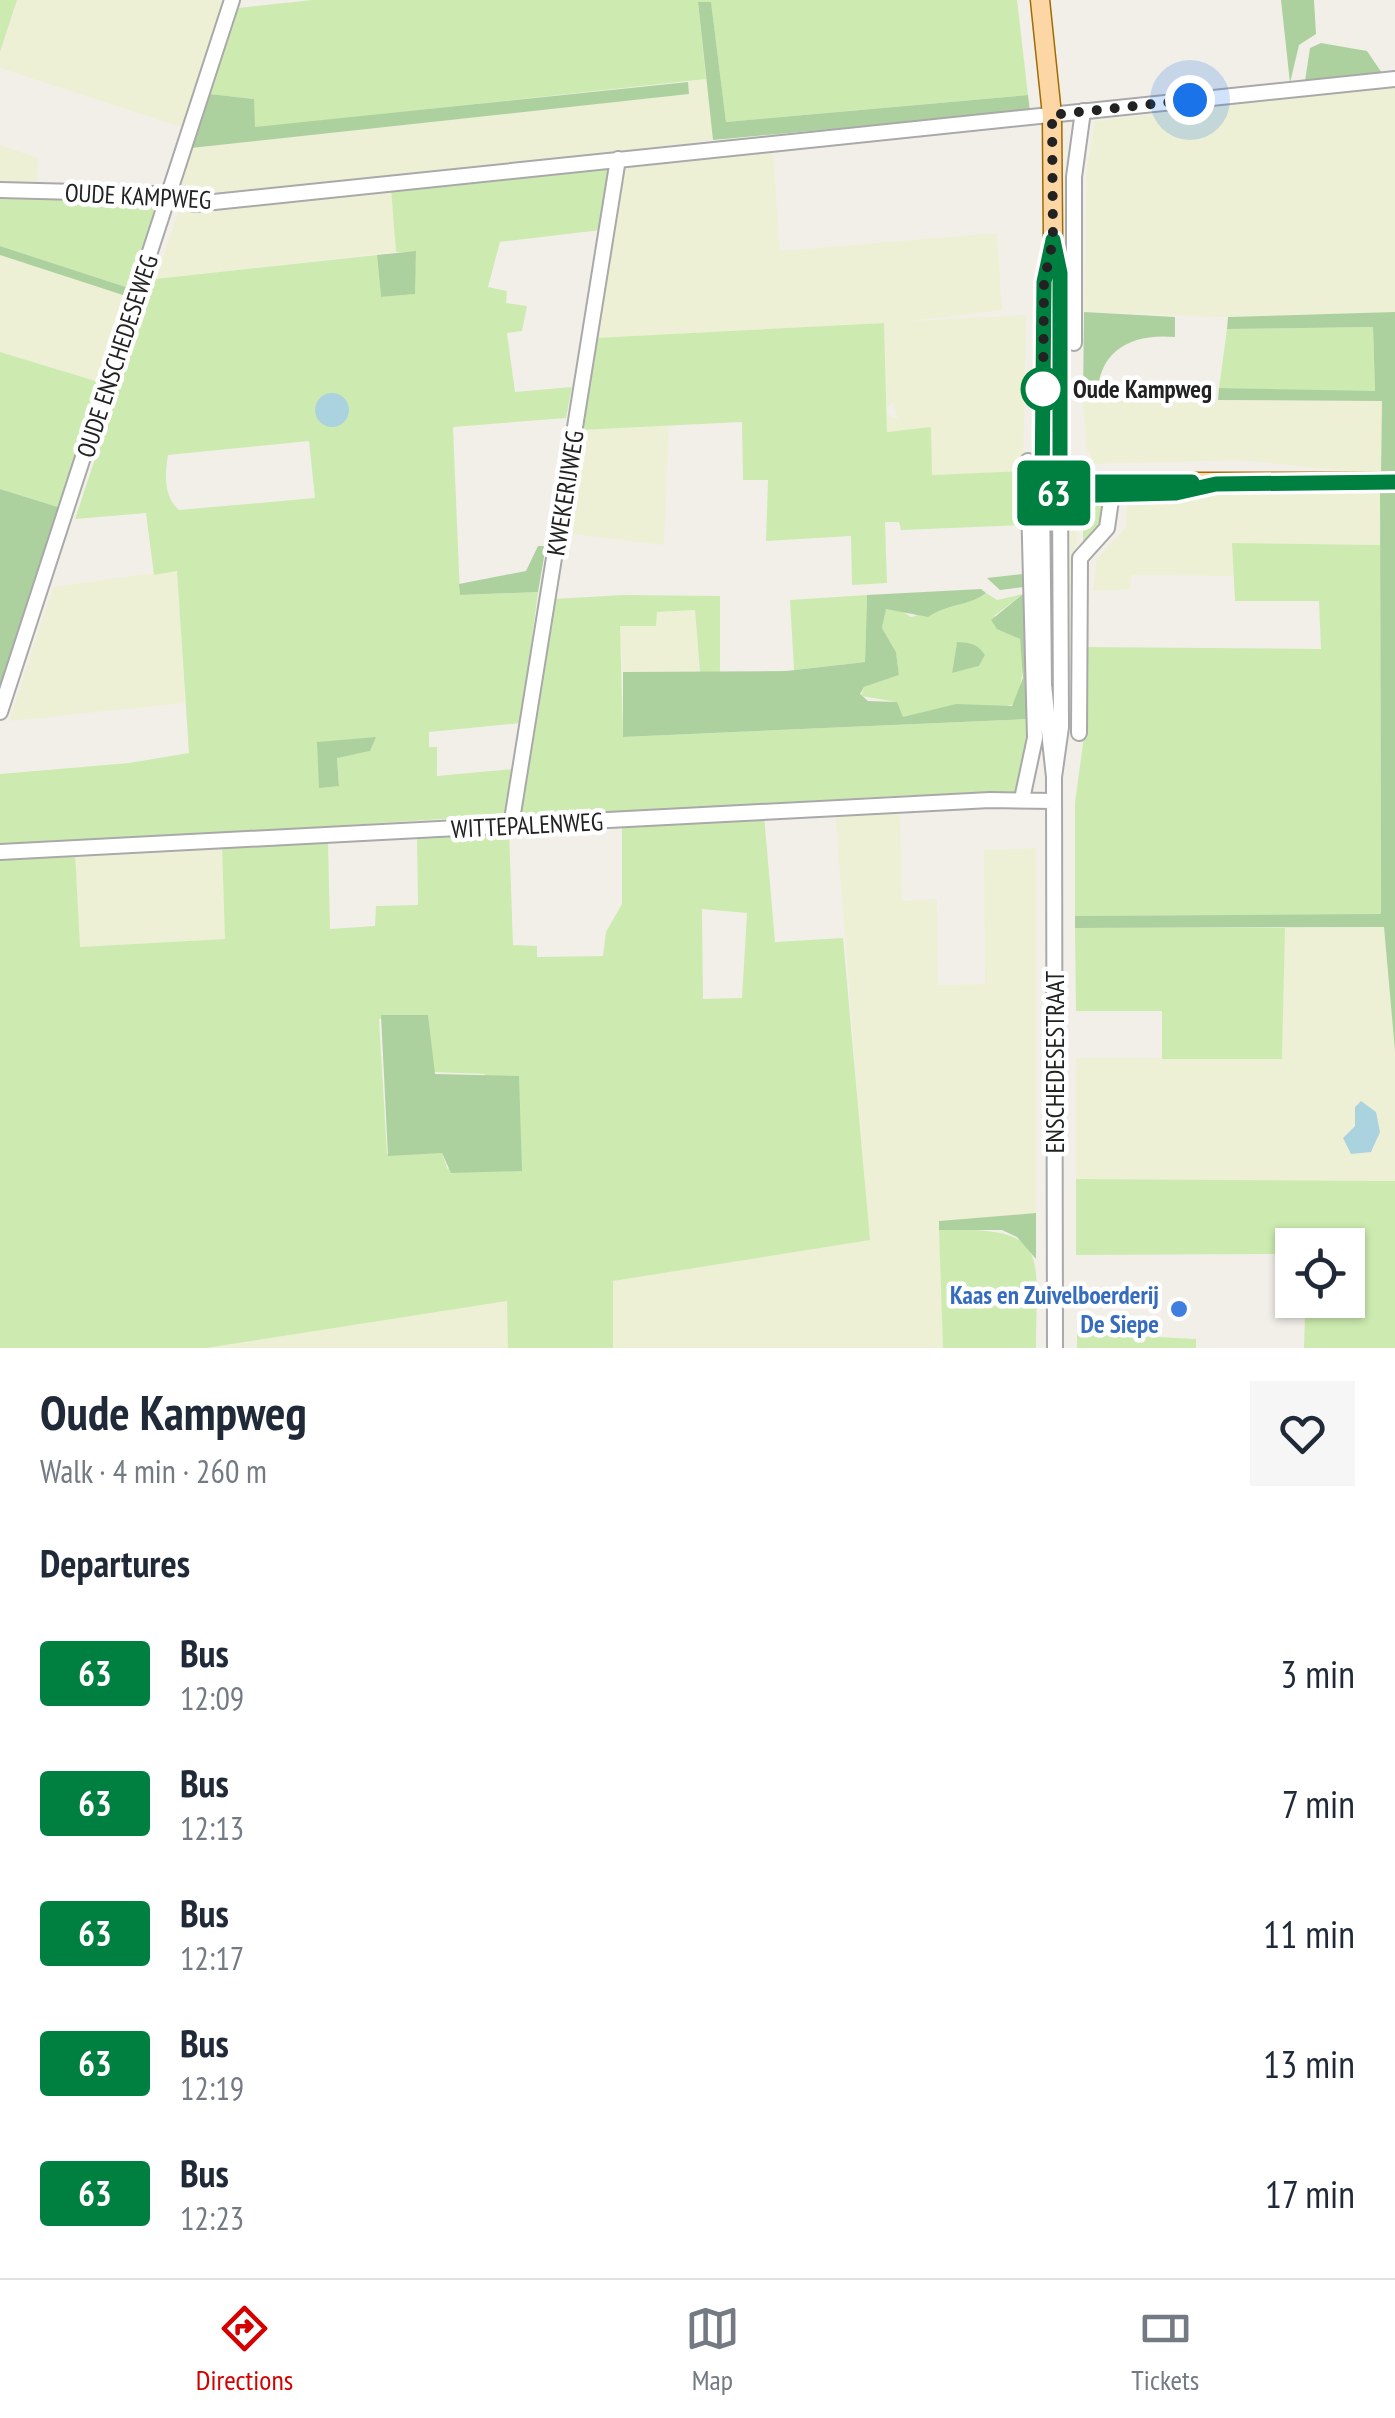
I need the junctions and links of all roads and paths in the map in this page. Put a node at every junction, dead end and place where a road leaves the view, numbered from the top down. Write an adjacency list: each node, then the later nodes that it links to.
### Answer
1 (232, 0): 8 (street, OUDE ENSCHEDESEWEG)
2 (1040, 0): 5 (main road, ENSCHEDESESTRAAT)
3 (1395, 79): 4 (street, OUDE KAMPWEG)
4 (1083, 111): 5 (street, OUDE KAMPWEG); 9 (street)
5 (1052, 115): 6 (street, OUDE KAMPWEG); 13 (main road, ENSCHEDESESTRAAT)
6 (618, 160): 8 (street, OUDE KAMPWEG); 18 (street, KWEKERIJWEG)
7 (0, 190): 8 (street, OUDE KAMPWEG)
8 (170, 198): 14 (street, OUDE ENSCHEDESEWEG)
9 (1074, 343)
10 (1028, 461): 16 (street)
11 (1395, 480): 12 (main road)
12 (1113, 487): 13 (main road); 15 (street)
13 (1054, 489): 17 (street, ENSCHEDESESTRAAT)
14 (0, 712)
15 (1079, 734)
16 (1022, 799): 17 (street, WITTEPALENWEG); 18 (street, WITTEPALENWEG)
17 (1054, 801): 20 (street, ENSCHEDESESTRAAT)
18 (511, 826): 19 (street, WITTEPALENWEG)
19 (0, 852)
20 (1055, 1348)

